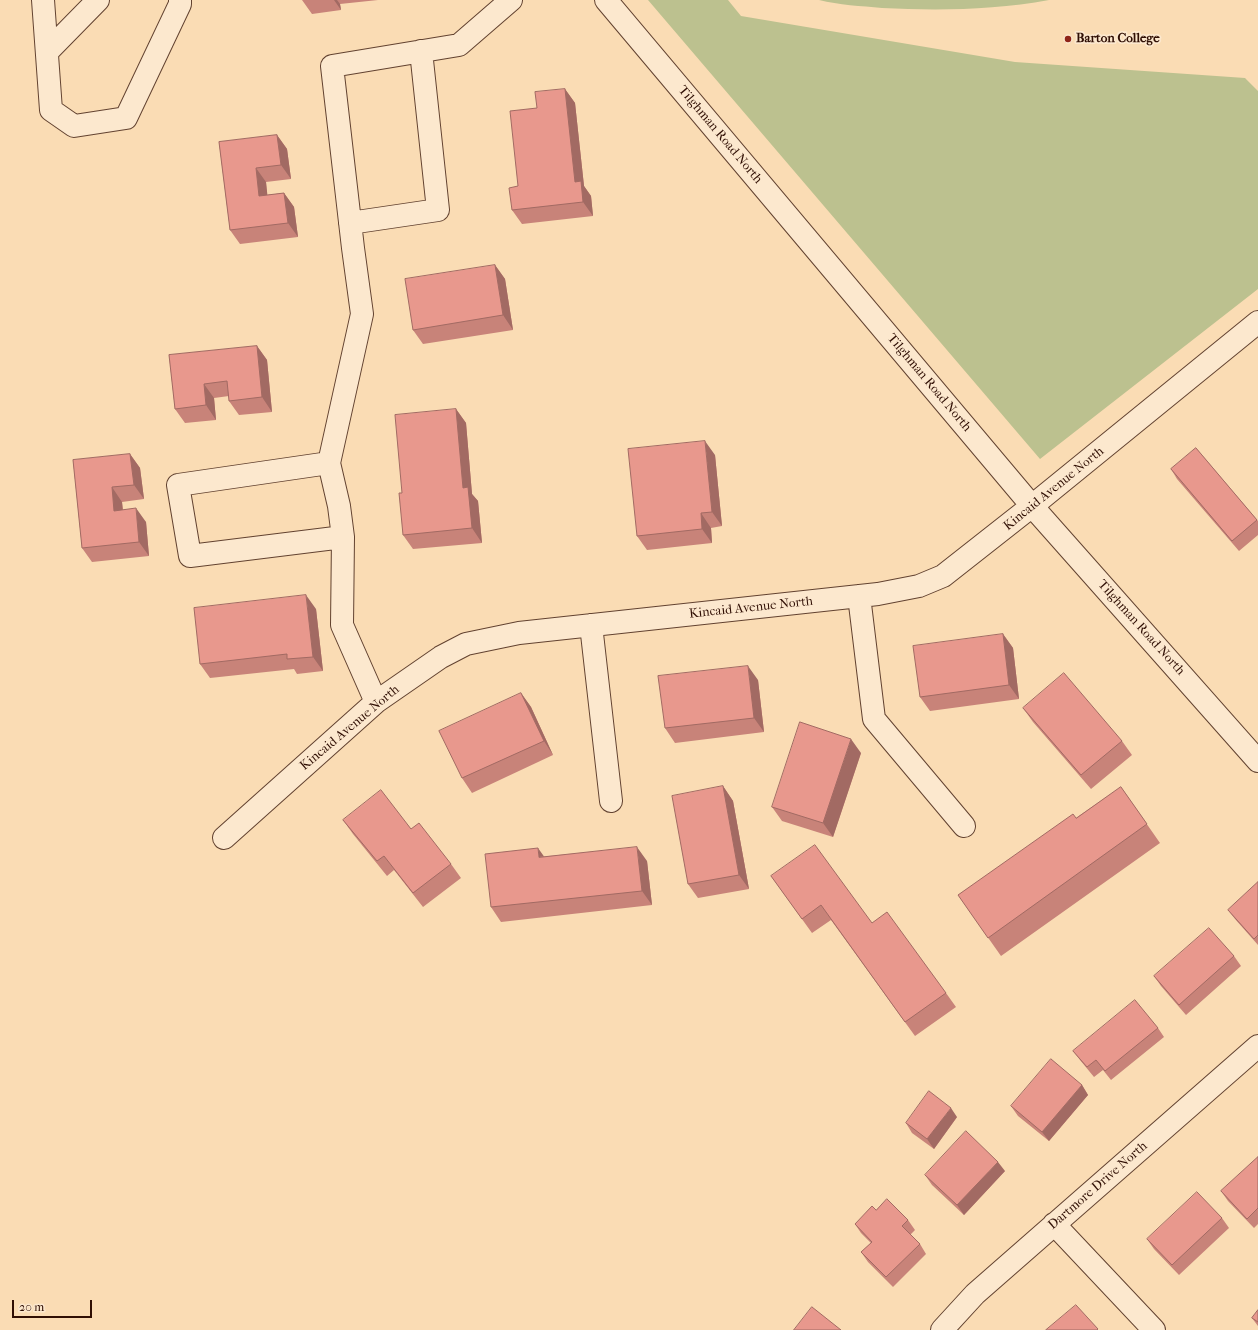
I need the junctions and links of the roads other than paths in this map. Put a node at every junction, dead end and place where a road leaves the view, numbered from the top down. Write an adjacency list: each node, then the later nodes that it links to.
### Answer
1 (43, 0): 6 (street)
2 (98, 0): 6 (street)
3 (180, 0): 6 (street)
4 (512, 0): 7 (street)
5 (606, 0): 11 (street, Tilghman Road North)
6 (48, 51)
7 (421, 51): 8 (street); 8 (street)
8 (350, 222): 10 (street)
9 (1258, 322): 11 (street, Kincaid Avenue North)
10 (329, 463): 12 (street); 12 (street)
11 (1032, 506): 13 (street, Kincaid Avenue North); 16 (street, Tilghman Road North)
12 (343, 538): 15 (street)
13 (859, 596): 14 (street, Kincaid Avenue North); 18 (street)
14 (591, 625): 15 (street, Kincaid Avenue North); 17 (street)
15 (376, 702): 19 (street, Kincaid Avenue North)
16 (1258, 761)
17 (611, 801)
18 (964, 826)
19 (224, 838)
20 (1258, 1046): 21 (street, Dartmore Drive North)
21 (1054, 1224): 22 (street, Dartmore Drive North); 23 (street)
22 (942, 1330)
23 (1154, 1330)

